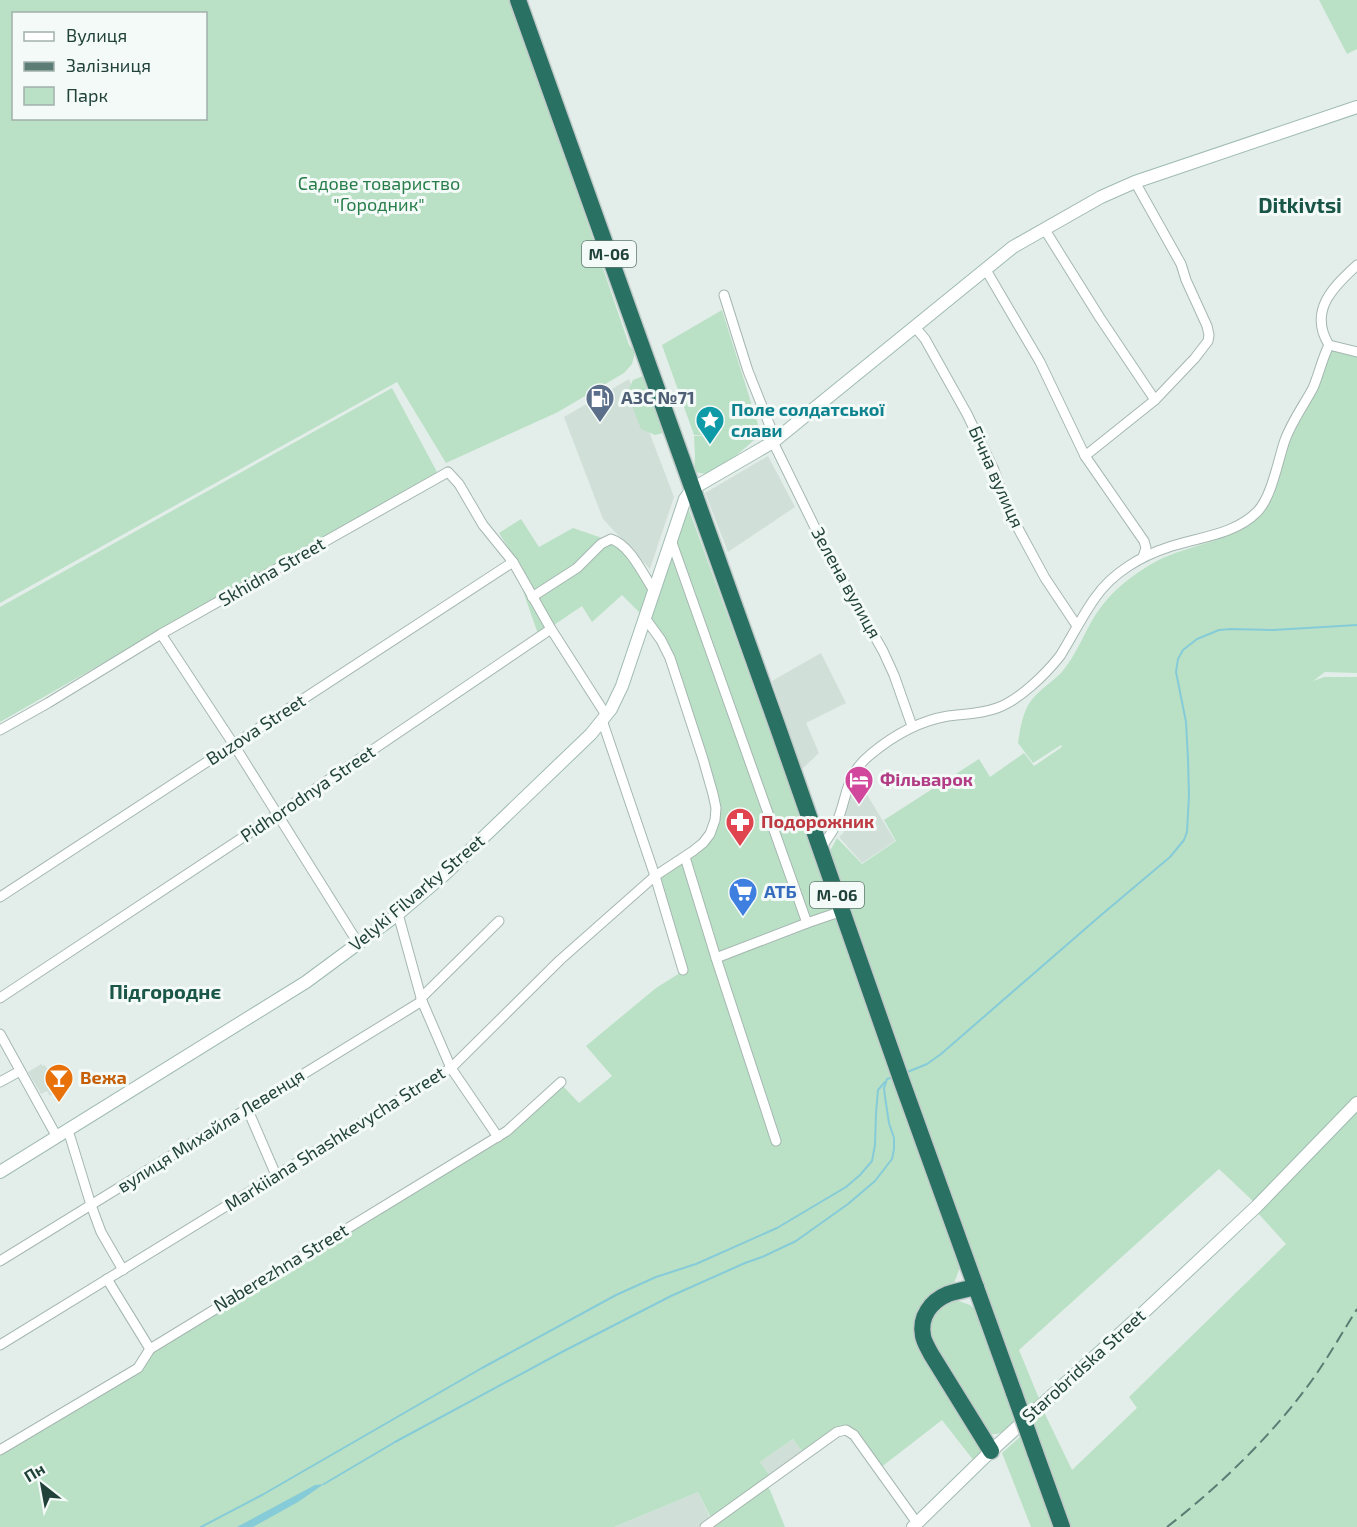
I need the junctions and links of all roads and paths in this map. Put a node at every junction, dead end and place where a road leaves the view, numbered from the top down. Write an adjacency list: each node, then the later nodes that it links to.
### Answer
1 (518, 0): 14 (highway, М-06)
2 (1357, 107): 3 (street)
3 (1135, 182): 4 (street); 11 (street)
4 (1045, 230): 6 (street); 11 (street)
5 (1357, 265): 9 (street)
6 (986, 270): 8 (street); 13 (street)
7 (724, 295): 12 (street, Зелена вулиця)
8 (915, 327): 12 (street); 21 (street, Бічна вулиця)
9 (1329, 345): 10 (street); 16 (street)
10 (1357, 352)
11 (1155, 400): 13 (street)
12 (773, 442): 14 (street); 25 (street, Зелена вулиця)
13 (1085, 456): 16 (street)
14 (692, 489): 15 (street, Velyki Filvarky Street); 29 (highway, М-06)
15 (671, 540): 18 (street, Velyki Filvarky Street); 36 (street)
16 (1143, 557): 21 (street)
17 (513, 562): 19 (street); 23 (street, Skhidna Street); 27 (street, Buzova Street)
18 (654, 591): 19 (street); 20 (street, Velyki Filvarky Street)
19 (532, 597): 22 (street)
20 (645, 618): 24 (street, Velyki Filvarky Street); 30 (street, Markiiana Shashkevycha Street)
21 (1077, 626): 25 (street)
22 (551, 629): 24 (street); 28 (street, Pidhorodnya Street)
23 (161, 634): 26 (street, Skhidna Street); 27 (street)
24 (604, 717): 31 (street); 34 (street, Velyki Filvarky Street)
25 (912, 726): 29 (street)
26 (0, 730)
27 (234, 745): 28 (street); 32 (street, Buzova Street)
28 (278, 814): 37 (street); 40 (street, Pidhorodnya Street)
29 (820, 849): 33 (highway, М-06)
30 (685, 856): 31 (street, Markiiana Shashkevycha Street); 38 (street)
31 (655, 876): 39 (street); 43 (street, Markiiana Shashkevycha Street)
32 (0, 897)
33 (844, 910): 36 (street); 58 (highway, М-06)
34 (398, 914): 37 (street, Velyki Filvarky Street); 41 (street)
35 (499, 921): 41 (street, вулиця Михайла Левенця)
36 (807, 923): 38 (street)
37 (358, 943): 49 (street, Velyki Filvarky Street)
38 (716, 958): 51 (street)
39 (683, 970)
40 (0, 998)
41 (422, 1000): 43 (street); 48 (street, вулиця Михайла Левенця)
42 (0, 1034): 44 (street)
43 (451, 1068): 50 (street); 53 (street, Markiiana Shashkevycha Street)
44 (20, 1071): 45 (street); 49 (street)
45 (0, 1082)
46 (561, 1082): 50 (street, Naberezhna Street)
47 (1357, 1103): 62 (street, Starobridska Street)
48 (247, 1108): 53 (street); 54 (street, вулиця Михайла Левенця)
49 (62, 1134): 52 (street, Velyki Filvarky Street); 54 (street)
50 (498, 1137): 60 (street, Naberezhna Street)
51 (776, 1141)
52 (0, 1172)
53 (276, 1174): 56 (street, Markiiana Shashkevycha Street)
54 (90, 1205): 55 (street, вулиця Михайла Левенця); 56 (street)
55 (0, 1261)
56 (123, 1270): 57 (street, Markiiana Shashkevycha Street)
57 (107, 1279): 59 (street, Markiiana Shashkevycha Street); 60 (street)
58 (976, 1287): 62 (highway); 65 (highway, М-06, bridge)
59 (0, 1345)
60 (150, 1349): 61 (street, Naberezhna Street)
61 (0, 1450)
62 (990, 1451): 63 (street, Starobridska Street)
63 (915, 1525): 64 (street)
64 (705, 1527)
65 (1062, 1527)

